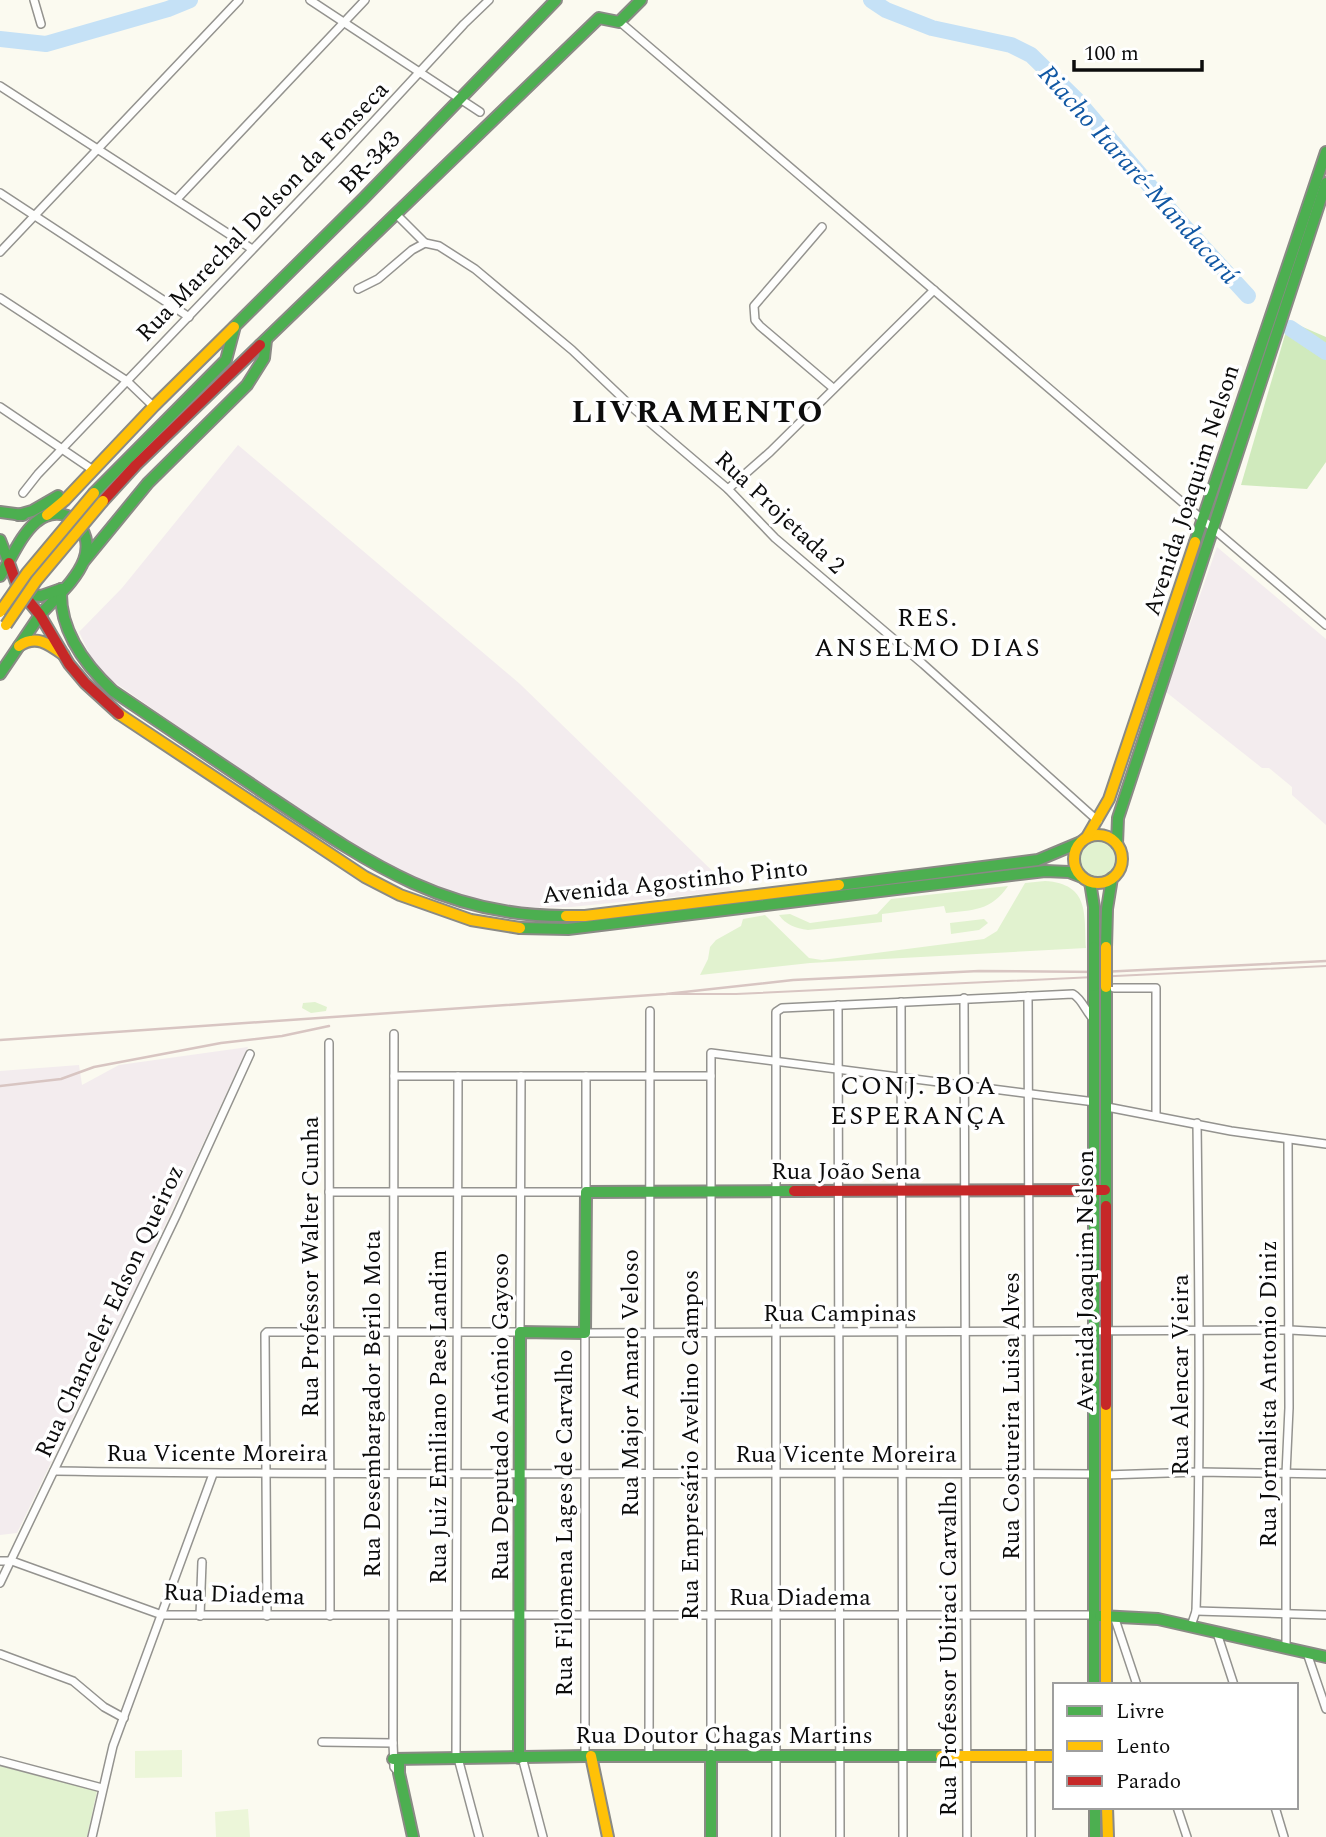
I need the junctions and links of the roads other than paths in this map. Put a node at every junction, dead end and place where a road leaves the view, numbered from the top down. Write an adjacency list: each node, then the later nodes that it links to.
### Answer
1 (34, 0): 10 (street)
2 (239, 0): 15 (street)
3 (310, 0): 8 (street)
4 (365, 0): 8 (street)
5 (489, 0): 11 (street, Rua Marechal Delson da Fonseca)
6 (556, 0): 13 (main road, BR-343)
7 (641, 0): 9 (main road)
8 (343, 22): 11 (street); 19 (street)
9 (619, 22): 20 (main road); 29 (street)
10 (41, 24)
11 (419, 73): 13 (street); 24 (street, Rua Marechal Delson da Fonseca)
12 (0, 86): 15 (street)
13 (460, 99): 14 (street); 32 (main road, BR-343)
14 (480, 112)
15 (98, 150): 19 (street); 21 (street)
16 (1326, 152): 25 (main road, Avenida Joaquim Nelson)
17 (1326, 183): 25 (main road, Avenida Joaquim Nelson)
18 (0, 193): 21 (street)
19 (177, 199): 24 (street)
20 (397, 215): 23 (street); 33 (main road)
21 (35, 216): 26 (street); 31 (street)
22 (822, 227): 35 (street)
23 (425, 243): 28 (street); 41 (street, Rua Projetada 2)
24 (252, 249): 31 (street, Rua Marechal Delson da Fonseca)
25 (1298, 251): 27 (main road, Avenida Joaquim Nelson)
26 (0, 252)
27 (1290, 276): 47 (main road, Avenida Joaquim Nelson); 48 (main road, Avenida Joaquim Nelson)
28 (358, 289)
29 (934, 290): 35 (street); 47 (street)
30 (0, 298): 34 (street)
31 (189, 317): 34 (street, Rua Marechal Delson da Fonseca)
32 (235, 326): 36 (main road, BR-343); 37 (main road)
33 (266, 340): 36 (main road); 50 (main road)
34 (127, 381): 37 (street); 39 (street, Rua Marechal Delson da Fonseca)
35 (833, 388): 41 (street)
36 (193, 402): 43 (main road)
37 (154, 406): 40 (main road)
38 (0, 407): 39 (street)
39 (63, 448): 40 (street); 42 (street, Rua Marechal Delson da Fonseca)
40 (91, 471): 45 (main road); 46 (main road)
41 (728, 489): 62 (street, Rua Projetada 2)
42 (23, 493)
43 (98, 497): 55 (main road, bridge); 58 (main road, bridge)
44 (0, 512): 45 (main road)
45 (18, 515): 46 (main road)
46 (47, 515): 50 (main road); 51 (main road)
47 (1203, 520): 48 (street); 62 (main road, Avenida Joaquim Nelson)
48 (1212, 528): 57 (street); 64 (main road, Avenida Joaquim Nelson)
49 (0, 540): 51 (main road)
50 (84, 561): 53 (main road)
51 (9, 563): 52 (main road); 54 (main road)
52 (0, 576)
53 (61, 589): 54 (main road); 56 (main road); 63 (main road, Avenida Agostinho Pinto)
54 (24, 594): 56 (main road, Avenida Agostinho Pinto)
55 (0, 612)
56 (40, 615): 59 (main road); 60 (main road, Avenida Agostinho Pinto)
57 (1326, 625)
58 (3, 630)
59 (18, 647): 60 (main road); 61 (main road)
60 (64, 655): 66 (main road, Avenida Agostinho Pinto)
61 (0, 674)
62 (1098, 821): 63 (main road, Avenida Joaquim Nelson)
63 (1084, 839): 64 (main road); 66 (main road)
64 (1116, 844): 65 (main road)
65 (1112, 878): 66 (main road); 67 (main road, Avenida Joaquim Nelson, bridge)
66 (1086, 879): 73 (main road, Avenida Joaquim Nelson, bridge)
67 (1110, 988): 89 (main road, Avenida Joaquim Nelson); 90 (street)
68 (1027, 996): 69 (street); 73 (street); 87 (street, Rua Costureira Luisa Alves)
69 (964, 998): 70 (street); 86 (street, Rua Professor Ubiraci Carvalho)
70 (901, 1002): 71 (street); 85 (street)
71 (838, 1005): 77 (street); 78 (street)
72 (650, 1011): 83 (street, Rua Major Amaro Veloso)
73 (1094, 1021): 88 (main road, Avenida Joaquim Nelson)
74 (394, 1034): 79 (street, Rua Desembargador Berilo Mota)
75 (329, 1043): 96 (street, Rua Professor Walter Cunha)
76 (250, 1054): 124 (street, Rua Chanceler Edson Queiroz)
77 (775, 1061): 78 (street); 84 (street, Rua Empresário Avelino Campos); 100 (street)
78 (838, 1068): 85 (street); 101 (street)
79 (394, 1076): 80 (street); 104 (street, Rua Desembargador Berilo Mota)
80 (458, 1076): 81 (street); 105 (street, Rua Juiz Emiliano Paes Landim)
81 (521, 1076): 82 (street); 106 (street, Rua Deputado Antônio Gayoso)
82 (586, 1076): 83 (street); 97 (street)
83 (650, 1076): 84 (street); 98 (street, Rua Major Amaro Veloso)
84 (711, 1076): 99 (street, Rua Empresário Avelino Campos)
85 (902, 1076): 86 (street); 102 (street)
86 (966, 1084): 87 (street); 103 (street, Rua Professor Ubiraci Carvalho)
87 (1030, 1094): 88 (street); 94 (street, Rua Costureira Luisa Alves)
88 (1095, 1102): 95 (main road, Avenida Joaquim Nelson)
89 (1107, 1107): 90 (street); 95 (main road, Avenida Joaquim Nelson)
90 (1156, 1116): 91 (street)
91 (1197, 1123): 92 (street); 109 (street, Rua Alencar Vieira)
92 (1289, 1140): 93 (street); 107 (street, Rua Jornalista Antonio Diniz)
93 (1326, 1144)
94 (1030, 1190): 95 (main road, Rua João Sena); 103 (main road, Rua João Sena); 116 (street, Rua Costureira Luisa Alves)
95 (1100, 1190): 108 (main road, Avenida Joaquim Nelson); 117 (main road, Avenida Joaquim Nelson)
96 (329, 1192): 104 (street); 123 (street, Rua Professor Walter Cunha)
97 (586, 1192): 98 (main road, Rua João Sena); 106 (street); 120 (main road)
98 (650, 1192): 99 (main road, Rua João Sena); 121 (street, Rua Major Amaro Veloso)
99 (711, 1192): 100 (main road, Rua João Sena); 112 (street, Rua Empresário Avelino Campos)
100 (777, 1192): 101 (main road, Rua João Sena); 113 (street)
101 (838, 1192): 102 (main road, Rua João Sena); 114 (street)
102 (902, 1192): 103 (main road, Rua João Sena); 115 (street)
103 (966, 1192): 122 (street, Rua Professor Ubiraci Carvalho)
104 (394, 1193): 105 (street); 119 (street, Rua Desembargador Berilo Mota)
105 (457, 1193): 106 (street); 110 (street, Rua Juiz Emiliano Paes Landim)
106 (521, 1193): 111 (street, Rua Deputado Antônio Gayoso)
107 (1290, 1330): 109 (street, Rua Campinas); 118 (street, Rua Campinas); 140 (street, Rua Jornalista Antonio Diniz)
108 (1094, 1331): 116 (street, Rua Campinas); 117 (street, Rua Campinas); 142 (main road, Avenida Joaquim Nelson)
109 (1200, 1331): 117 (street, Rua Campinas); 128 (street, Rua Alencar Vieira)
110 (457, 1332): 111 (street); 119 (street); 131 (street, Rua Juiz Emiliano Paes Landim)
111 (520, 1332): 120 (main road); 132 (main road, Rua Deputado Antônio Gayoso)
112 (710, 1332): 113 (street, Rua Campinas); 121 (street, Rua Campinas); 138 (street, Rua Empresário Avelino Campos)
113 (776, 1332): 114 (street, Rua Campinas); 135 (street)
114 (839, 1332): 115 (street, Rua Campinas); 125 (street)
115 (902, 1332): 122 (street, Rua Campinas); 126 (street)
116 (1030, 1332): 122 (street, Rua Campinas); 139 (street, Rua Costureira Luisa Alves)
117 (1107, 1332): 142 (main road, Avenida Joaquim Nelson)
118 (1326, 1332)
119 (393, 1333): 123 (street); 130 (street, Rua Desembargador Berilo Mota)
120 (585, 1333): 121 (street, Rua Campinas); 133 (street, Rua Filomena Lages de Carvalho)
121 (650, 1333): 134 (street, Rua Major Amaro Veloso)
122 (966, 1333): 127 (street, Rua Professor Ubiraci Carvalho)
123 (330, 1334): 129 (street, Rua Professor Walter Cunha); 137 (street)
124 (54, 1471): 136 (street, Rua Vicente Moreira); 144 (street, Rua Chanceler Edson Queiroz)
125 (839, 1472): 126 (street, Rua Vicente Moreira); 135 (street, Rua Vicente Moreira); 160 (street)
126 (903, 1472): 127 (street, Rua Vicente Moreira); 161 (street)
127 (967, 1472): 139 (street, Rua Vicente Moreira); 162 (street, Rua Professor Ubiraci Carvalho)
128 (1199, 1472): 140 (street, Rua Vicente Moreira); 142 (street, Rua Vicente Moreira); 147 (street, Rua Alencar Vieira)
129 (330, 1473): 130 (street, Rua Vicente Moreira); 137 (street, Rua Vicente Moreira); 153 (street, Rua Professor Walter Cunha)
130 (393, 1473): 131 (street, Rua Vicente Moreira); 165 (street, Rua Desembargador Berilo Mota)
131 (457, 1473): 132 (street, Rua Vicente Moreira); 154 (street, Rua Juiz Emiliano Paes Landim)
132 (522, 1473): 133 (street, Rua Vicente Moreira); 155 (main road, Rua Deputado Antônio Gayoso)
133 (585, 1473): 134 (street, Rua Vicente Moreira); 156 (street, Rua Filomena Lages de Carvalho)
134 (650, 1473): 138 (street, Rua Vicente Moreira); 157 (street, Rua Major Amaro Veloso)
135 (776, 1473): 138 (street, Rua Vicente Moreira); 159 (street)
136 (213, 1474): 137 (street, Rua Vicente Moreira); 149 (street)
137 (266, 1474): 152 (street)
138 (710, 1474): 158 (street, Rua Empresário Avelino Campos)
139 (1030, 1474): 142 (street, Rua Vicente Moreira); 163 (street, Rua Costureira Luisa Alves)
140 (1286, 1474): 141 (street, Rua Vicente Moreira); 148 (street, Rua Jornalista Antonio Diniz)
141 (1326, 1474)
142 (1099, 1475): 164 (main road, Avenida Joaquim Nelson)
143 (0, 1561): 144 (street, Rua Diadema)
144 (12, 1561): 146 (street, Rua Chanceler Edson Queiroz); 149 (street, Rua Diadema)
145 (202, 1562): 151 (street)
146 (0, 1583)
147 (1196, 1611): 148 (street); 166 (street, Rua Alencar Vieira)
148 (1287, 1614): 150 (street); 168 (street, Rua Jornalista Antonio Diniz)
149 (163, 1615): 151 (street, Rua Diadema); 177 (street)
150 (1326, 1615)
151 (200, 1616): 152 (street, Rua Diadema)
152 (267, 1616): 153 (street, Rua Diadema)
153 (331, 1616): 165 (street, Rua Diadema)
154 (456, 1616): 155 (street, Rua Diadema); 165 (street, Rua Diadema); 189 (street, Rua Juiz Emiliano Paes Landim)
155 (521, 1616): 156 (street, Rua Diadema); 190 (main road, Rua Deputado Antônio Gayoso)
156 (584, 1616): 157 (street, Rua Diadema); 183 (street, Rua Filomena Lages de Carvalho)
157 (649, 1616): 158 (street, Rua Diadema); 180 (street, Rua Major Amaro Veloso)
158 (711, 1616): 159 (street, Rua Diadema); 181 (street, Rua Empresário Avelino Campos)
159 (775, 1616): 160 (street, Rua Diadema); 182 (street)
160 (839, 1616): 161 (street, Rua Diadema); 184 (street)
161 (903, 1616): 162 (street, Rua Diadema); 185 (street)
162 (967, 1616): 163 (street, Rua Diadema); 186 (street, Rua Professor Ubiraci Carvalho)
163 (1030, 1616): 164 (street, Rua Diadema); 187 (street, Rua Costureira Luisa Alves)
164 (1104, 1616): 166 (main road); 172 (main road, Avenida Joaquim Nelson); 173 (main road, Avenida Joaquim Nelson); 174 (street)
165 (393, 1617): 179 (street, Rua Desembargador Berilo Mota)
166 (1191, 1626): 167 (main road)
167 (1217, 1633): 168 (main road); 175 (street)
168 (1286, 1648): 169 (main road)
169 (1307, 1653): 171 (main road); 176 (street)
170 (0, 1654): 177 (street)
171 (1326, 1657)
172 (1094, 1683)
173 (1106, 1683)
174 (1136, 1683)
175 (1233, 1683)
176 (1326, 1709)
177 (124, 1718): 193 (street)
178 (322, 1742): 179 (street)
179 (393, 1743): 191 (street, Rua Desembargador Berilo Mota)
180 (649, 1755): 181 (main road, Rua Doutor Chagas Martins); 183 (main road, Rua Doutor Chagas Martins)
181 (711, 1755): 182 (main road, Rua Doutor Chagas Martins); 203 (main road, Rua Empresário Avelino Campos)
182 (776, 1755): 184 (main road, Rua Doutor Chagas Martins); 204 (street)
183 (588, 1756): 190 (main road, Rua Doutor Chagas Martins); 202 (main road, Rua Filomena Lages de Carvalho)
184 (840, 1756): 185 (main road, Rua Doutor Chagas Martins); 205 (street)
185 (903, 1756): 186 (main road, Rua Doutor Chagas Martins); 206 (street)
186 (967, 1756): 187 (main road, Rua Doutor Chagas Martins); 207 (street, Rua Professor Ubiraci Carvalho)
187 (1031, 1756): 188 (main road, Rua Doutor Chagas Martins); 208 (street, Rua Costureira Luisa Alves)
188 (1053, 1756)
189 (457, 1758): 190 (main road, Rua Doutor Chagas Martins); 191 (main road, Rua Doutor Chagas Martins); 200 (street, Rua Juiz Emiliano Paes Landim)
190 (520, 1758): 201 (street, Rua Deputado Antônio Gayoso)
191 (396, 1759): 199 (main road, Rua Desembargador Berilo Mota)
192 (0, 1761): 193 (street)
193 (102, 1788): 198 (street)
194 (1094, 1809): 209 (main road)
195 (1107, 1809): 210 (main road)
196 (1178, 1809): 211 (street)
197 (1276, 1809): 212 (street)
198 (92, 1837)
199 (412, 1837)
200 (480, 1837)
201 (543, 1837)
202 (608, 1837)
203 (711, 1837)
204 (776, 1837)
205 (840, 1837)
206 (903, 1837)
207 (967, 1837)
208 (1031, 1837)
209 (1095, 1837)
210 (1108, 1837)
211 (1187, 1837)
212 (1284, 1837)

